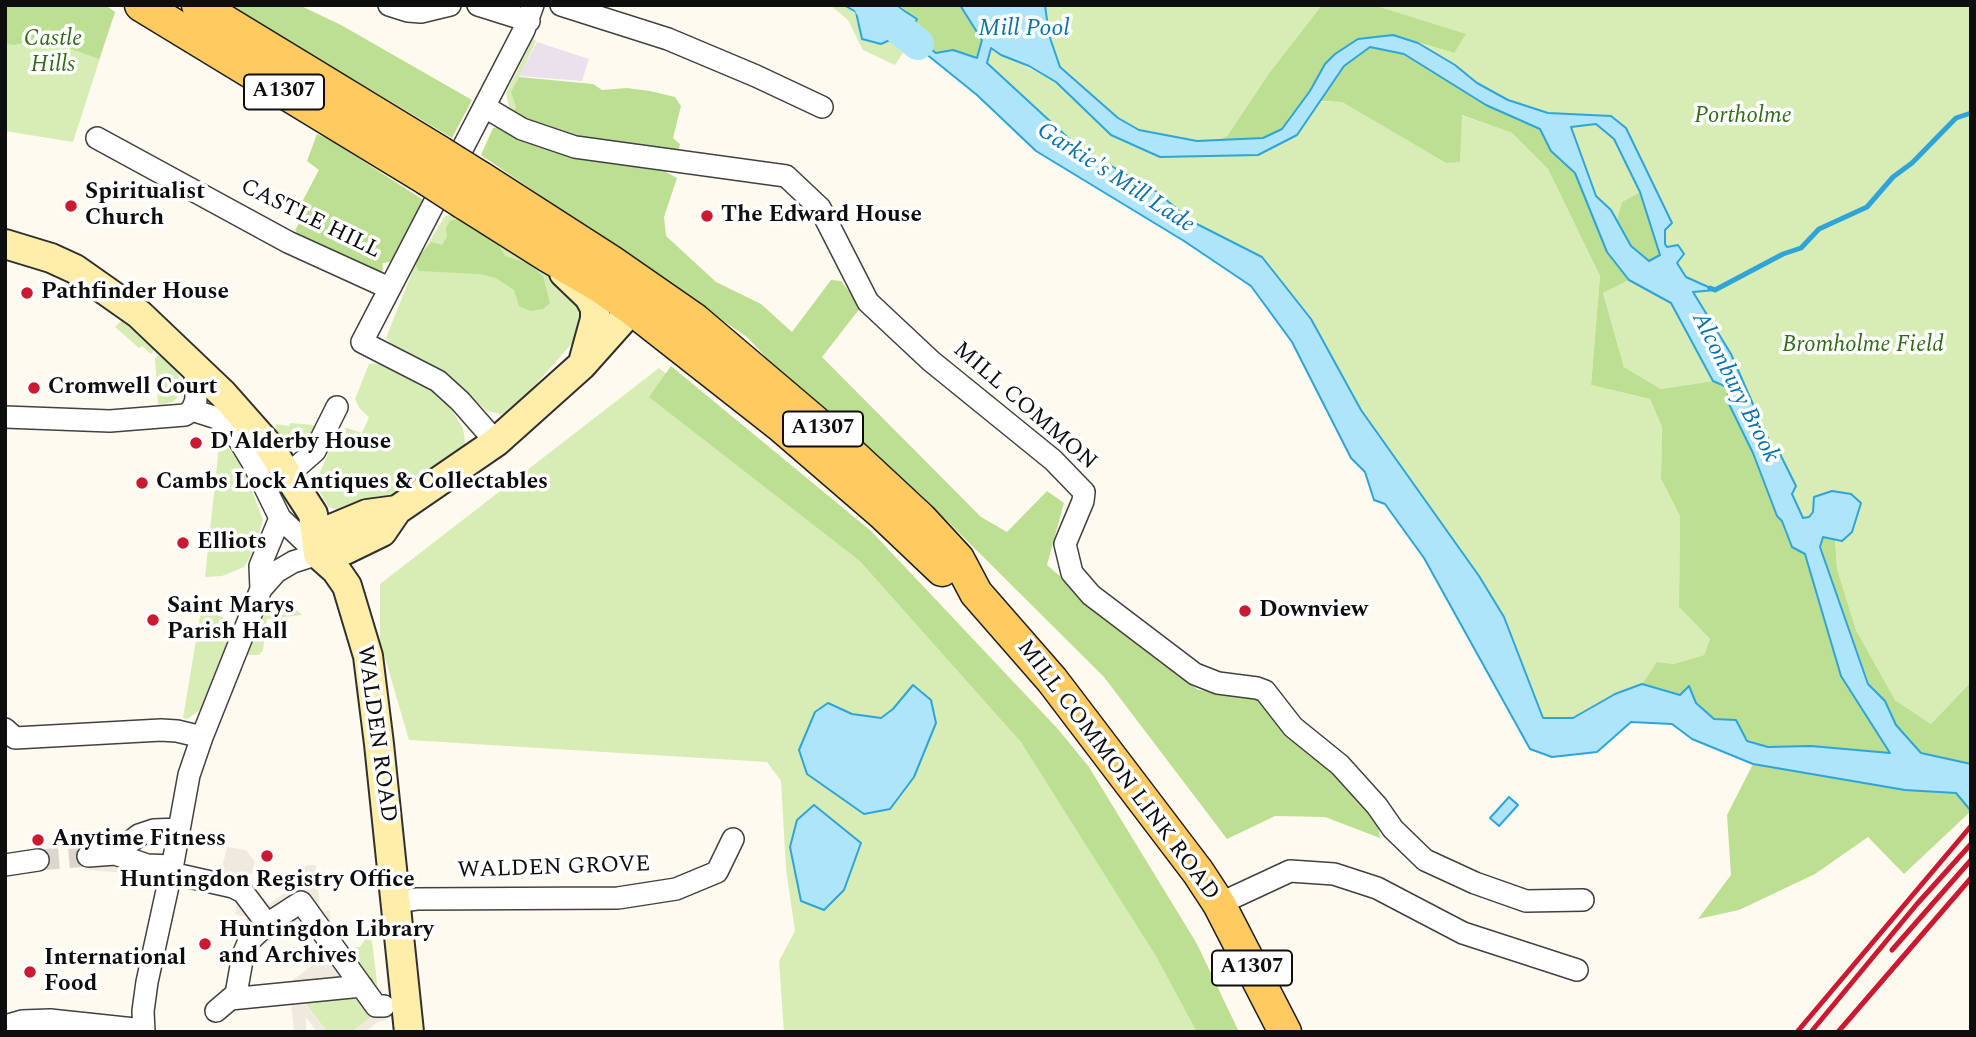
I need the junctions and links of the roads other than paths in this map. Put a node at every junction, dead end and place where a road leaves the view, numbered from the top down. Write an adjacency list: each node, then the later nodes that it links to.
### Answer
1 (141, 5): 11 (main road, A1307)
2 (198, 5): 11 (main road, A1307)
3 (389, 5): 4 (street)
4 (450, 5)
5 (478, 5): 7 (street)
6 (561, 5): 9 (street)
7 (531, 13): 8 (street)
8 (485, 107): 15 (street); 36 (street, MILL COMMON)
9 (822, 107)
10 (97, 138): 15 (street, CASTLE HILL)
11 (434, 166): 12 (main road, A1307, bridge)
12 (472, 190): 14 (main road, A1307); 16 (main road, A1307)
13 (5, 244): 18 (main road)
14 (548, 256): 16 (main road, A1307); 17 (main road)
15 (389, 288): 22 (street)
16 (640, 298): 17 (main road); 38 (main road, MILL COMMON LINK ROAD / A1307)
17 (582, 365): 22 (main road)
18 (195, 366): 20 (street); 23 (main road)
19 (337, 407): 23 (street)
20 (192, 410): 21 (street); 24 (street)
21 (5, 417)
22 (496, 442): 25 (main road)
23 (289, 478): 25 (main road)
24 (280, 518): 25 (street); 26 (street)
25 (318, 554): 26 (street); 37 (main road, WALDEN ROAD)
26 (261, 589): 28 (street)
27 (5, 729): 28 (street)
28 (202, 737): 29 (street)
29 (179, 829): 31 (street); 35 (street)
30 (733, 839): 37 (street, WALDEN GROVE)
31 (115, 854): 32 (street); 35 (street)
32 (88, 856)
33 (38, 860): 34 (street)
34 (5, 864)
35 (171, 870): 39 (street); 45 (street)
36 (1583, 900)
37 (395, 902): 46 (main road, WALDEN ROAD)
38 (1220, 904): 40 (street); 47 (main road, MILL COMMON LINK ROAD / A1307)
39 (267, 924): 41 (street); 41 (street)
40 (1577, 970)
41 (362, 986): 42 (street)
42 (384, 1006)
43 (5, 1026): 44 (street)
44 (50, 1026): 45 (street)
45 (144, 1031)
46 (409, 1032)
47 (1285, 1032)

